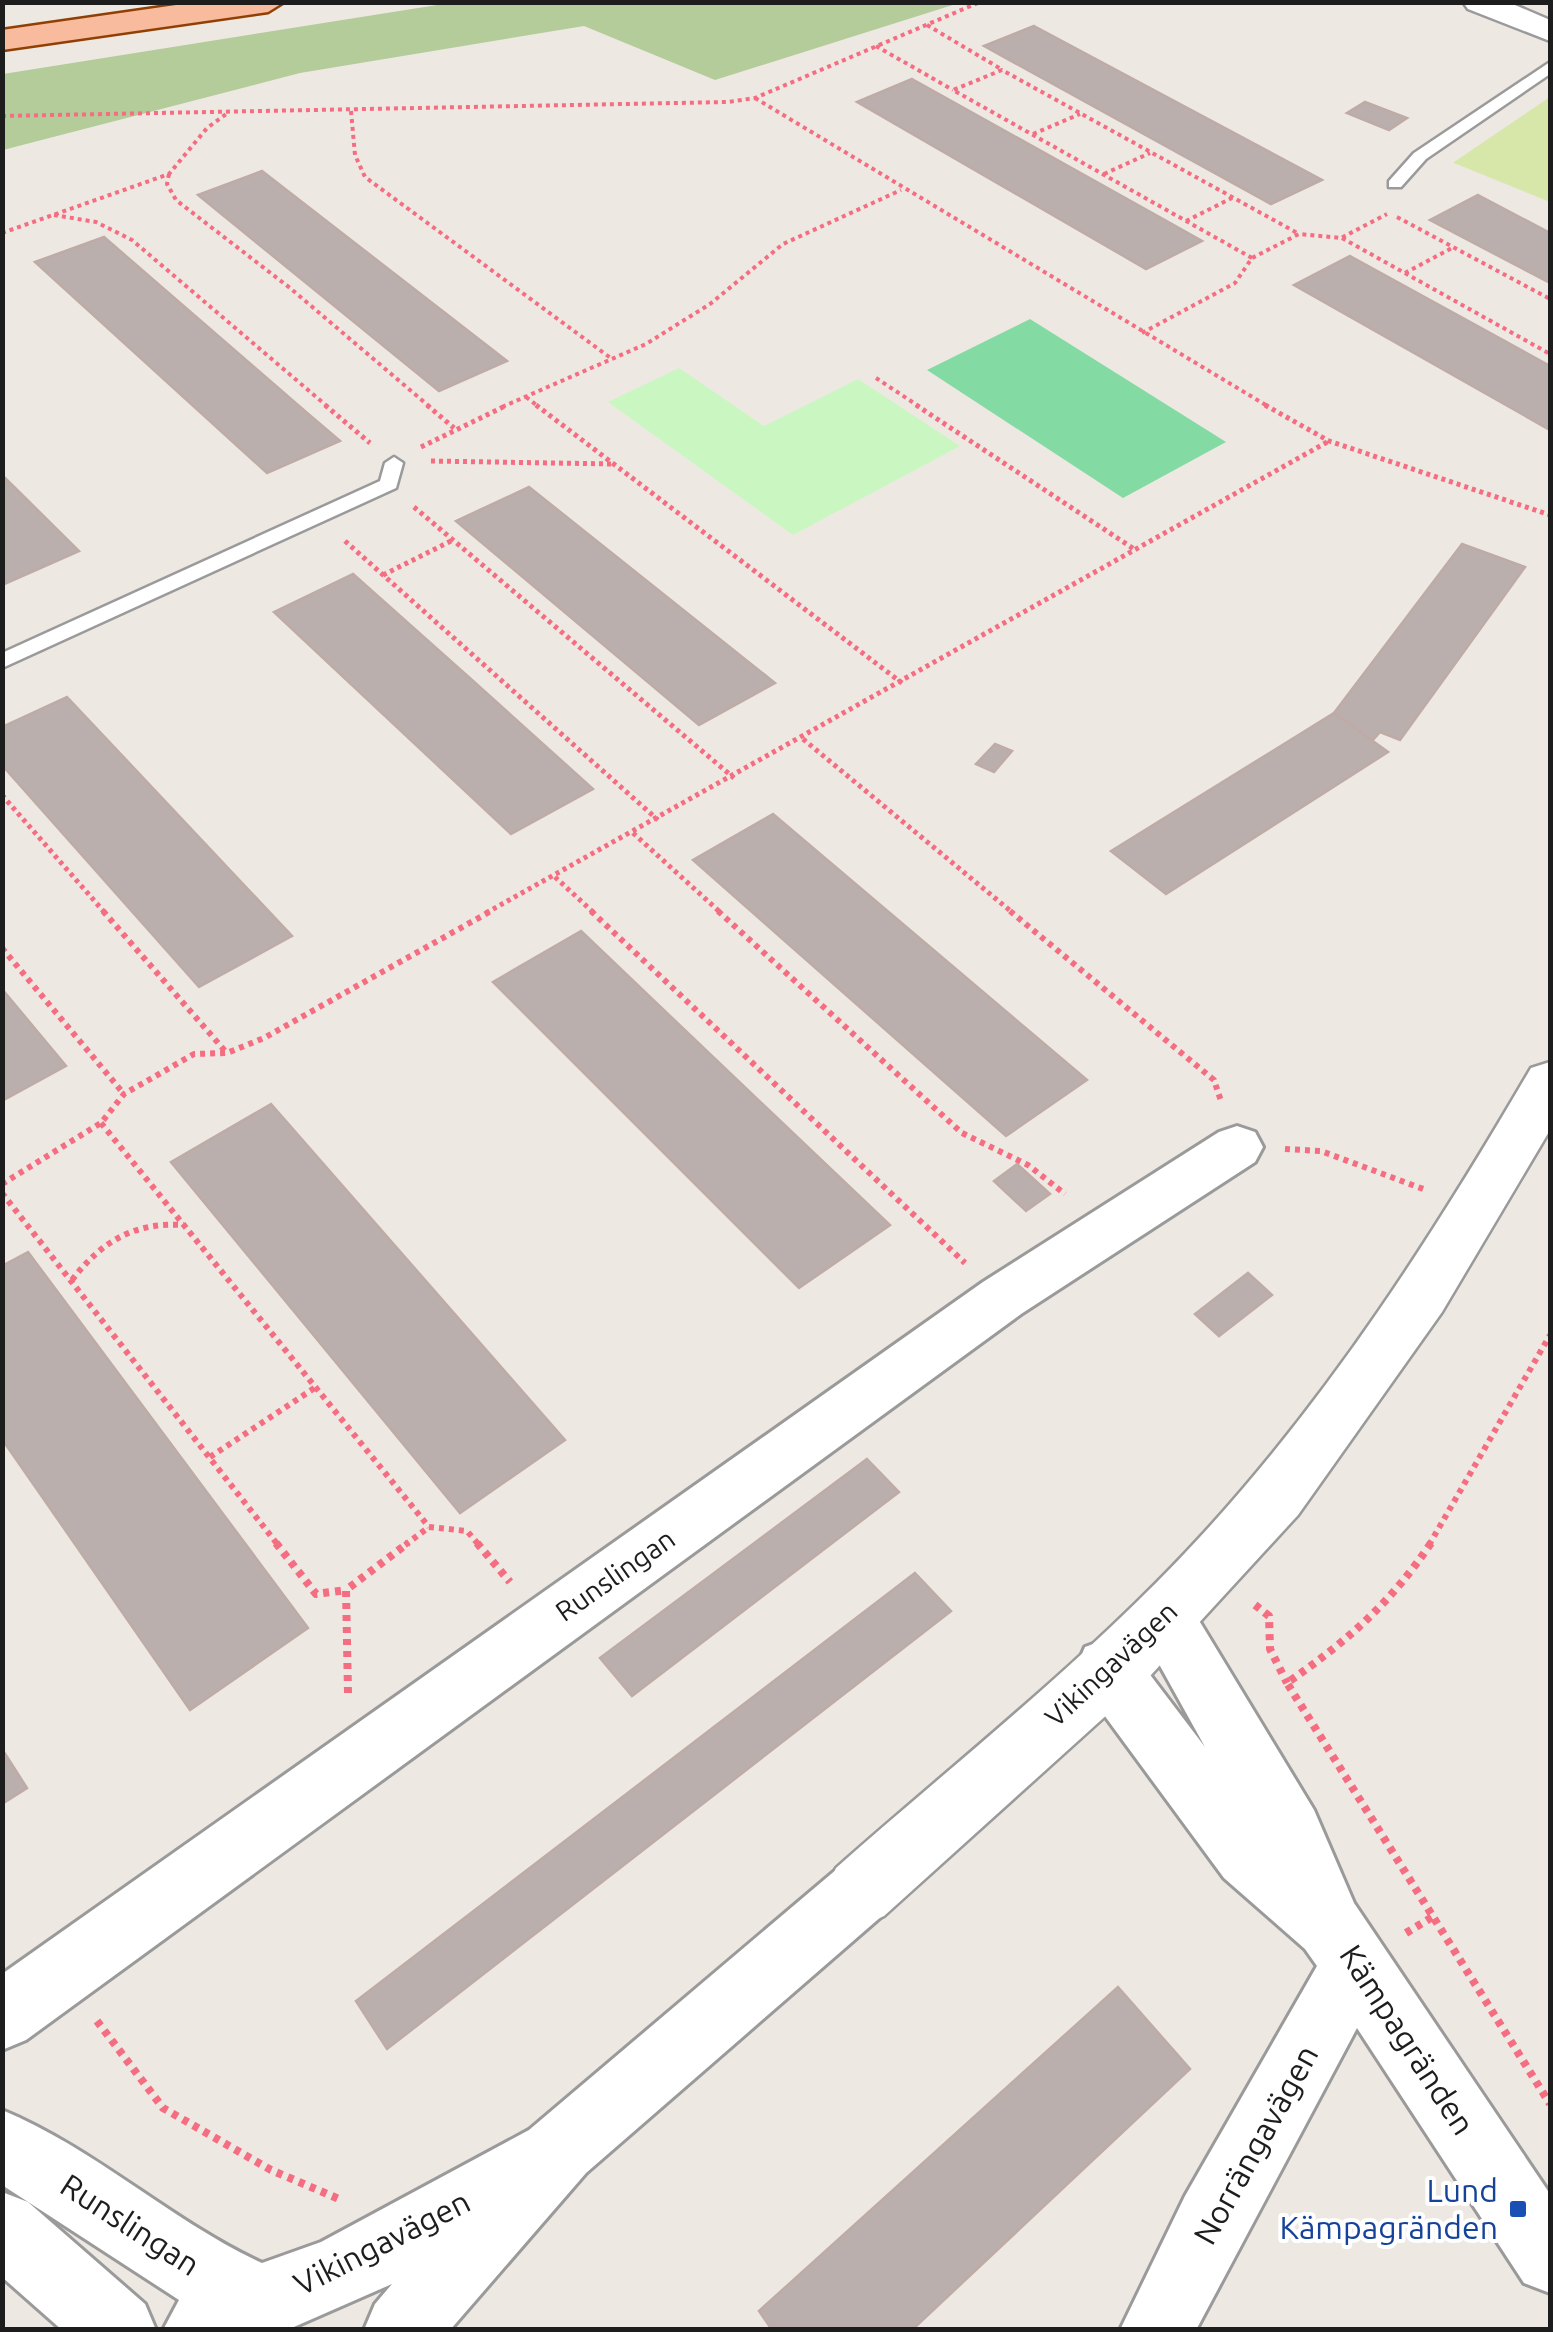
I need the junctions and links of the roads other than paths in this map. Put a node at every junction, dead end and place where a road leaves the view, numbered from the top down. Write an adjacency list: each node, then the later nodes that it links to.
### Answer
1 (146, 2): 4 (main road)
2 (268, 2): 6 (main road)
3 (1479, 2): 5 (street)
4 (2, 29)
5 (1550, 31)
6 (2, 40)
7 (1550, 67): 8 (lane)
8 (1395, 184)
9 (394, 463): 10 (lane)
10 (2, 661)
11 (1550, 1084): 13 (street, Vikingavägen)
12 (1237, 1147): 17 (street, Runslingan)
13 (1164, 1618): 14 (street, Vikingavägen); 16 (street, Kämpagränden)
14 (1107, 1668): 15 (street, Vikingavägen); 16 (street, Kämpagränden)
15 (860, 1892): 19 (street, Vikingavägen)
16 (1343, 1943): 21 (street, Kämpagränden); 25 (street, Norrängavägen)
17 (2, 2016)
18 (2, 2146): 22 (street, Runslingan)
19 (561, 2148): 22 (street, Vikingavägen); 24 (street, Vikingavägen)
20 (2, 2228): 23 (street)
21 (1550, 2256)
22 (230, 2315)
23 (119, 2330)
24 (401, 2330)
25 (1157, 2330)

